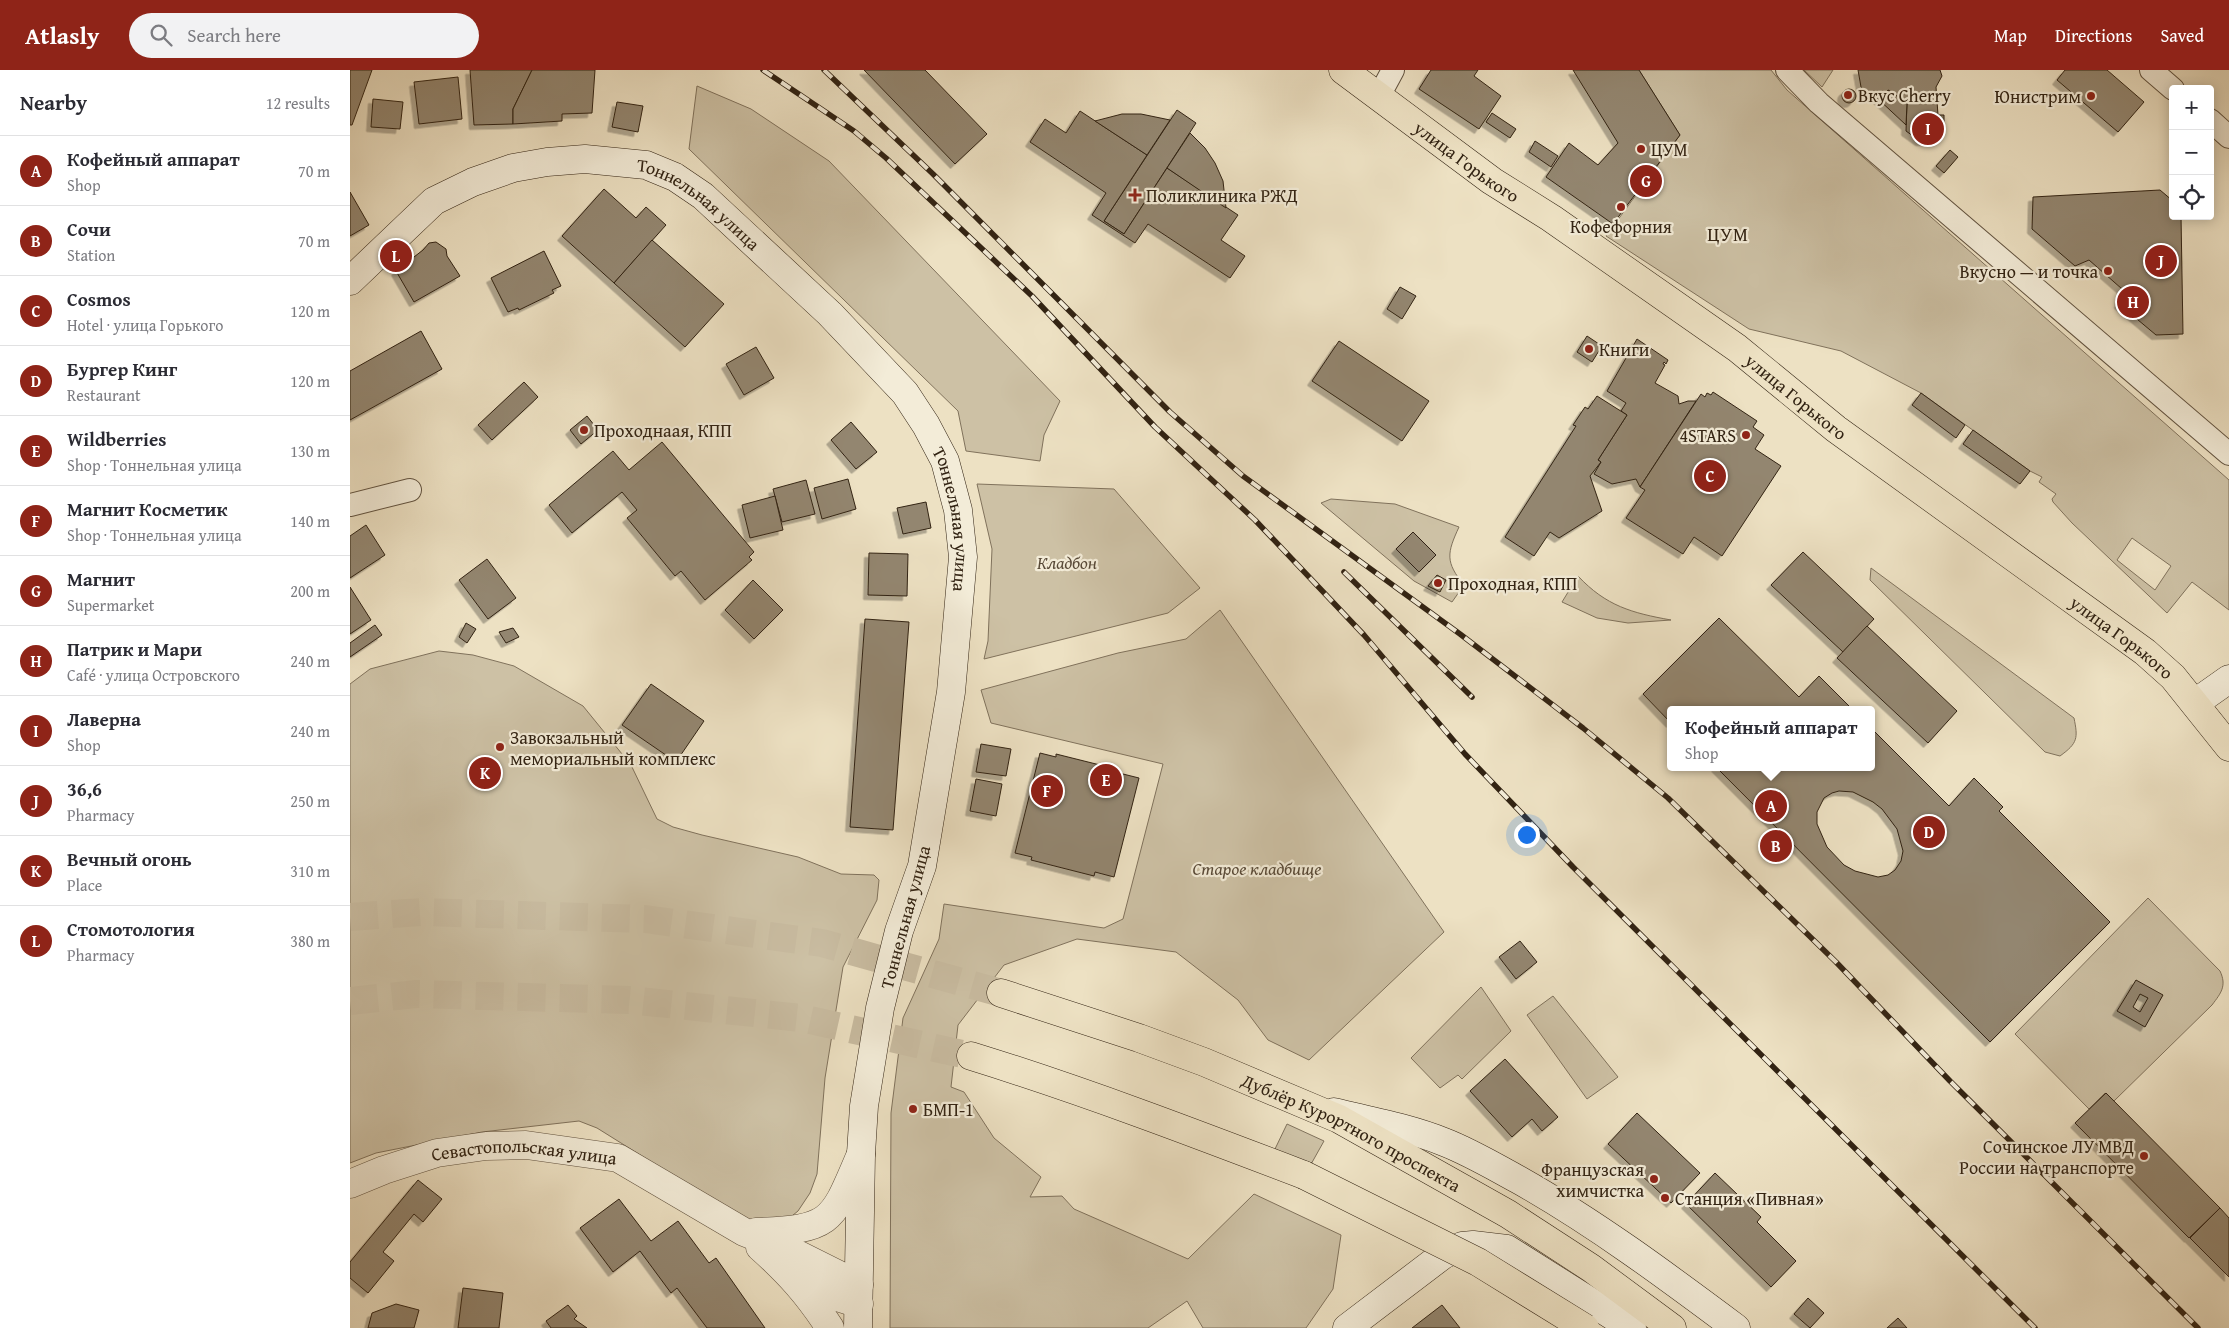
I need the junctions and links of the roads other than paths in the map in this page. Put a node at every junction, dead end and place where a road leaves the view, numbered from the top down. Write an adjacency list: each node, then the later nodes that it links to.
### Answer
1 (1343, 70): 6 (main road, улица Горького)
2 (1393, 70): 6 (street)
3 (1787, 70): 10 (street)
4 (2151, 70): 5 (street)
5 (2169, 86)
6 (1379, 96): 14 (main road, улица Горького)
7 (2214, 124): 8 (street)
8 (2229, 137)
9 (350, 281): 19 (main road, Тоннельная улица)
10 (2229, 454)
11 (410, 490): 12 (street)
12 (350, 505)
13 (2229, 679): 14 (main road)
14 (2195, 703): 15 (main road, улица Горького)
15 (2229, 747)
16 (1001, 993): 18 (main road, Дублёр Курортного проспекта)
17 (971, 1056): 26 (main road, bridge)
18 (1308, 1106): 28 (main road, Дублёр Курортного проспекта); 29 (main road)
19 (861, 1154): 21 (main road); 23 (main road, Тоннельная улица)
20 (350, 1184): 21 (main road, Севастопольская улица)
21 (744, 1232): 22 (main road, Севастопольская улица); 23 (main road, Севастопольская улица)
22 (783, 1266): 23 (main road, Севастопольская улица); 24 (main road, Севастопольская улица)
23 (859, 1306)
24 (830, 1328)
25 (1347, 1328): 27 (main road)
26 (1585, 1328)
27 (1632, 1328)
28 (1672, 1328)
29 (1736, 1328)

